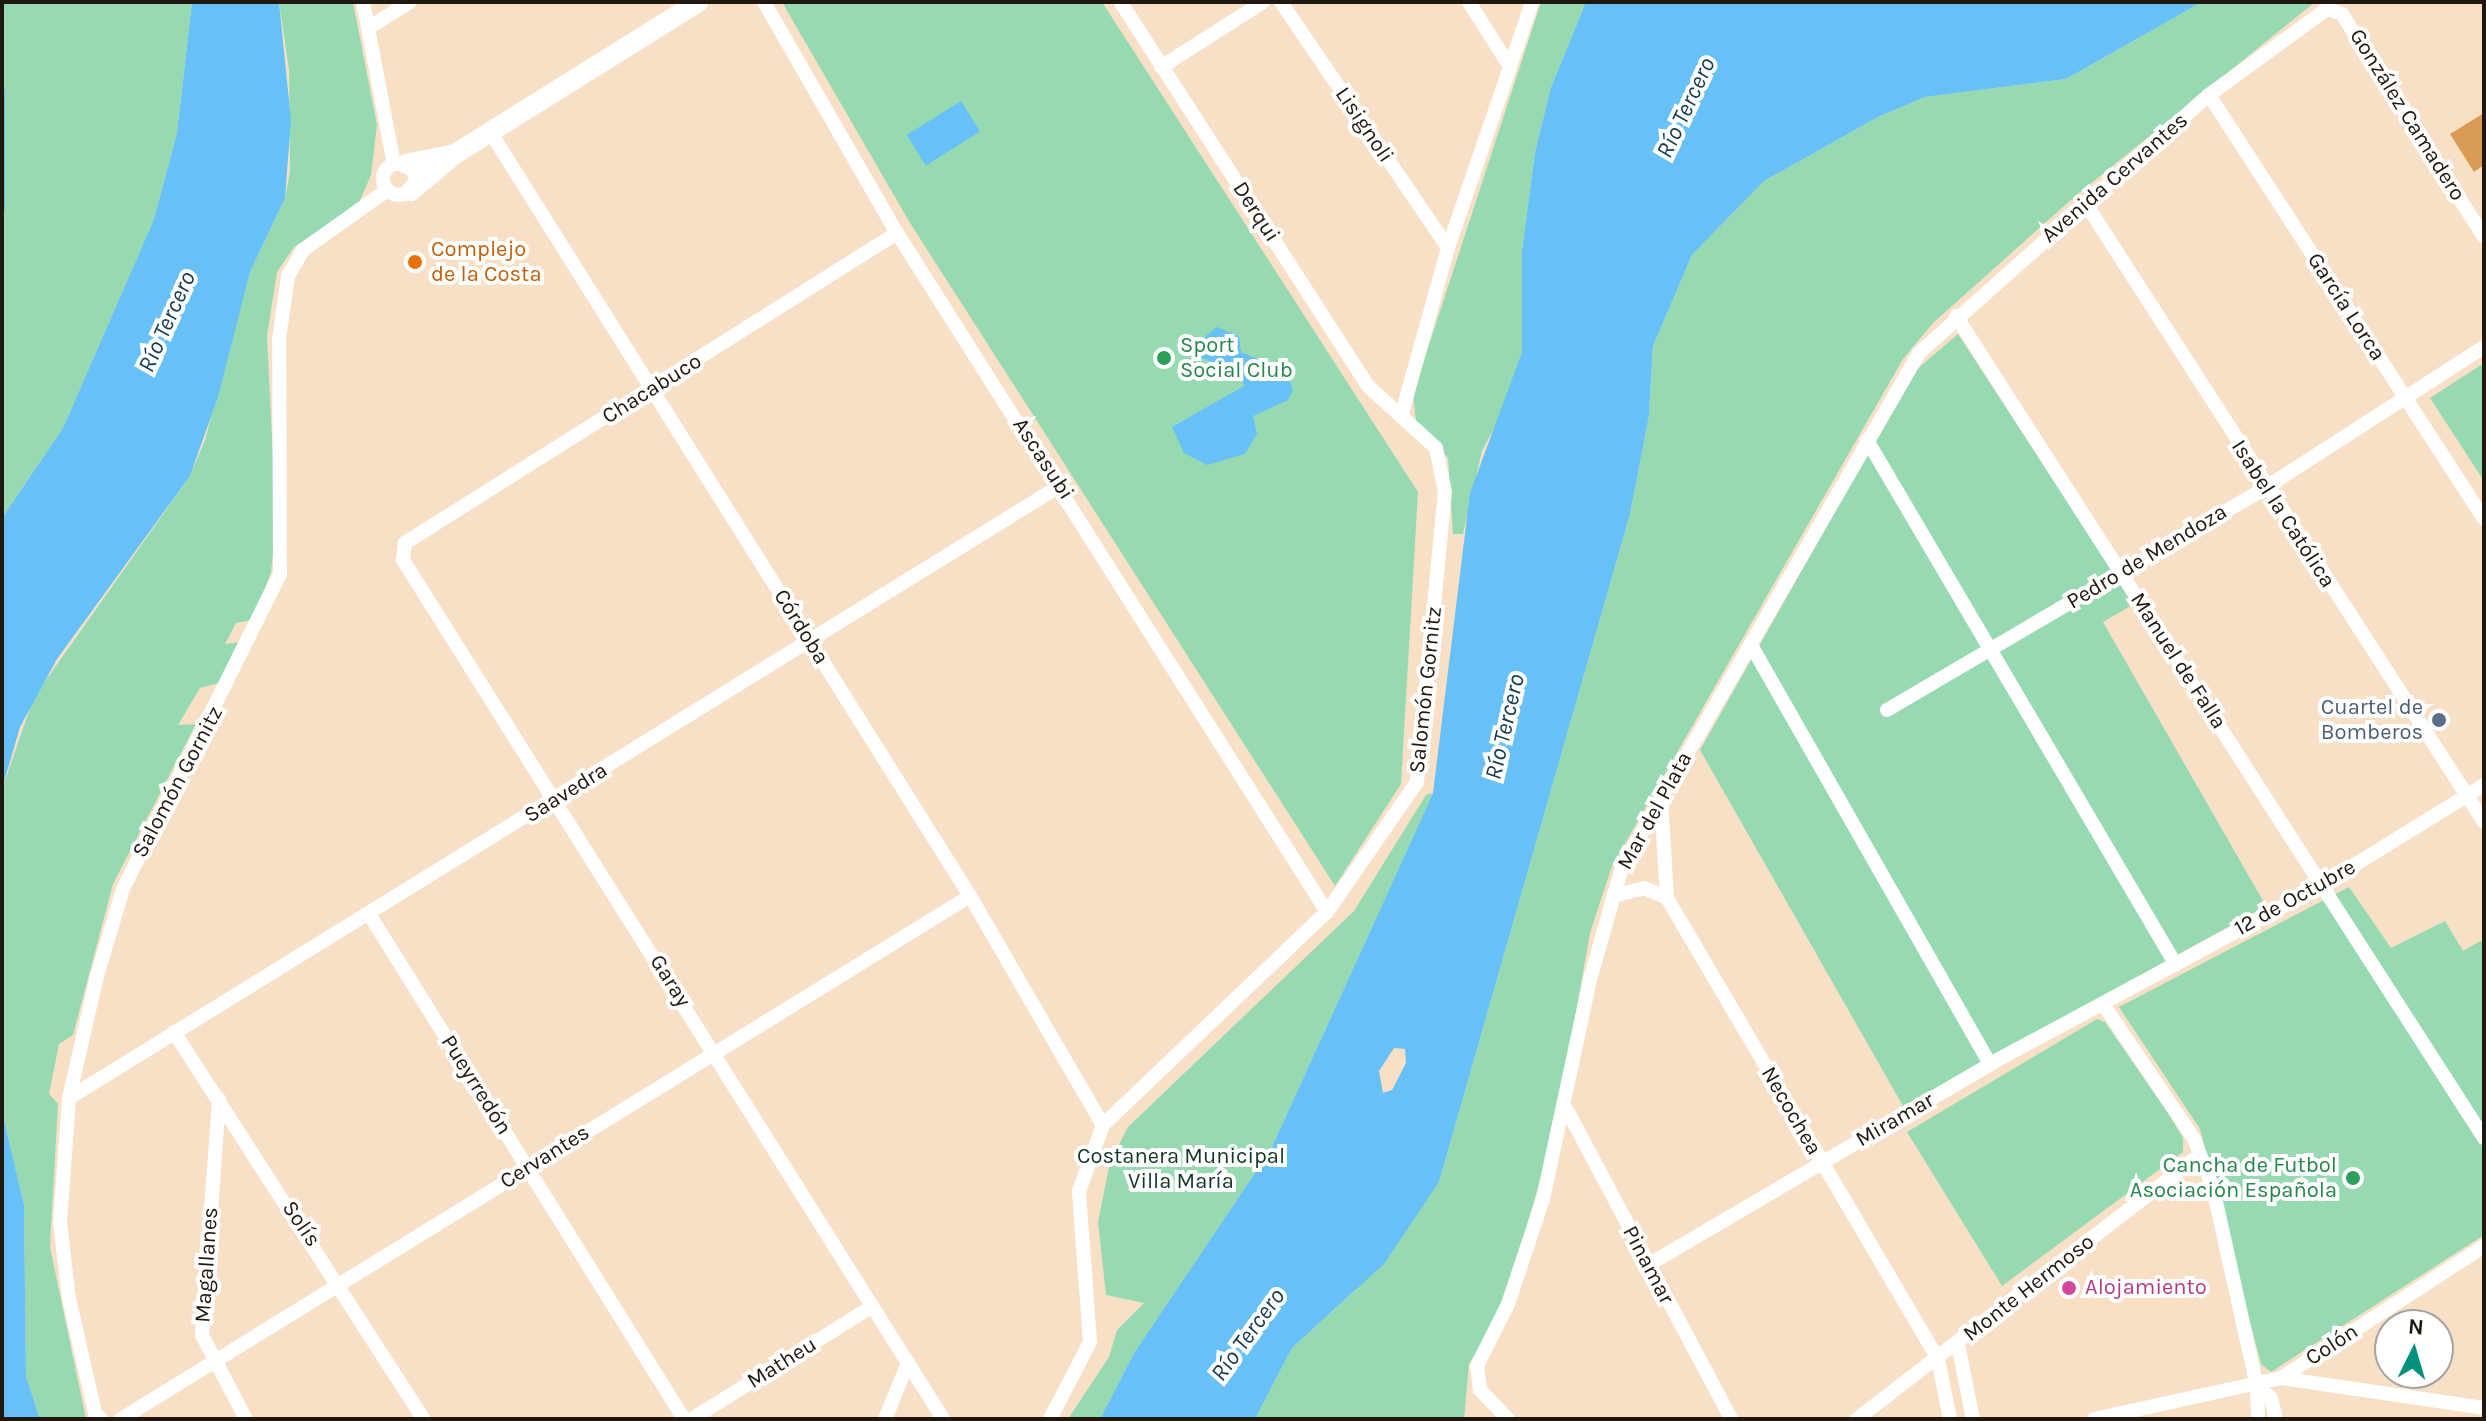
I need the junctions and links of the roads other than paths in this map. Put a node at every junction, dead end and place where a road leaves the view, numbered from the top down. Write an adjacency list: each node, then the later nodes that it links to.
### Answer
1 (363, 2): 11 (street)
2 (410, 2): 11 (street)
3 (698, 2): 15 (main road)
4 (764, 2): 21 (street, Ascasubi)
5 (1121, 2): 13 (street, Derqui)
6 (1263, 2): 13 (street)
7 (1281, 2): 23 (street, Lisignoli)
8 (1469, 2): 12 (street)
9 (1532, 2): 12 (street)
10 (2320, 13): 14 (street, Avenida Cervantes); 22 (street, González Camadero)
11 (368, 28): 17 (street)
12 (1507, 62): 23 (street)
13 (1161, 67): 29 (street, Derqui)
14 (2209, 95): 20 (street, Avenida Cervantes); 28 (street, García Lorca)
15 (491, 133): 16 (main road); 27 (street, Córdoba)
16 (455, 154): 17 (main road); 19 (main road)
17 (400, 164): 18 (street); 19 (street)
18 (387, 190): 19 (street); 56 (street, Salomón Gornitz)
19 (411, 191)
20 (2086, 204): 24 (street, Avenida Cervantes); 32 (street, Isabel la Católica)
21 (897, 233): 27 (street, Chacabuco); 31 (street, Ascasubi)
22 (2484, 237)
23 (1448, 248): 29 (street)
24 (1956, 316): 26 (street, Avenida Cervantes); 35 (street, Manuel de Falla)
25 (2484, 347): 28 (street, Pedro de Mendoza)
26 (1919, 353): 30 (street, Mar del Plata)
27 (655, 388): 34 (street, Chacabuco); 36 (street, Córdoba)
28 (2406, 400): 32 (street, Pedro de Mendoza); 33 (street, García Lorca)
29 (1402, 413): 49 (street, Salomón Gornitz)
30 (1867, 440): 37 (street, Mar del Plata); 38 (street)
31 (1061, 485): 36 (street, Saavedra); 49 (street, Ascasubi)
32 (2265, 488): 35 (street, Pedro de Mendoza); 42 (street, Isabel la Católica)
33 (2484, 519)
34 (405, 543): 43 (street, Garay)
35 (2122, 574): 38 (street, Pedro de Mendoza); 45 (street, Manuel de Falla)
36 (810, 642): 43 (street, Saavedra); 46 (street, Córdoba)
37 (1751, 645): 41 (street, Mar del Plata); 55 (street)
38 (1989, 648): 39 (street, Pedro de Mendoza); 51 (street)
39 (1887, 710)
40 (2484, 785): 42 (street, 12 de Octubre)
41 (1661, 795): 47 (street, Mar del Plata); 48 (street, Necochea)
42 (2467, 797): 44 (street, Isabel la Católica); 45 (street, 12 de Octubre)
43 (555, 799): 50 (street, Saavedra); 54 (street, Garay)
44 (2484, 822)
45 (2322, 885): 51 (street, 12 de Octubre); 60 (street, Manuel de Falla)
46 (970, 896): 54 (street, Cervantes); 59 (street, Córdoba)
47 (1613, 896): 48 (street); 58 (street, Mar del Plata)
48 (1667, 898): 62 (street, Necochea)
49 (1327, 912): 59 (street, Salomón Gornitz)
50 (369, 914): 53 (street, Saavedra); 63 (street, Pueyrredón)
51 (2176, 965): 52 (street, 12 de Octubre)
52 (2103, 1004): 55 (street, Miramar); 61 (street)
53 (174, 1032): 56 (street, Saavedra); 57 (street, Solís)
54 (715, 1051): 63 (street, Cervantes); 67 (street, Garay)
55 (1990, 1064): 62 (street, Miramar)
56 (69, 1098): 75 (street, Salomón Gornitz)
57 (219, 1099): 66 (street, Solís); 71 (street, Magallanes)
58 (1567, 1110): 65 (street, Pinamar); 84 (street, Mar del Plata)
59 (1103, 1125): 83 (street, Salomón Gornitz)
60 (2484, 1138)
61 (2200, 1155): 68 (street, Monte Hermoso); 73 (street)
62 (1821, 1163): 65 (street, Miramar); 69 (street, Necochea)
63 (527, 1168): 66 (street, Cervantes); 79 (street, Pueyrredón)
64 (2484, 1246): 72 (street, Colón)
65 (1648, 1265): 85 (street, Pinamar)
66 (342, 1285): 71 (street, Cervantes); 78 (street, Solís)
67 (873, 1306): 70 (street, Garay); 80 (street, Matheu)
68 (1958, 1344): 69 (street, Monte Hermoso); 88 (street)
69 (1938, 1359): 86 (street, Monte Hermoso); 87 (street, Necochea)
70 (908, 1363): 81 (street); 82 (street, Garay)
71 (213, 1364): 76 (street, Cervantes); 77 (street, Magallanes)
72 (2281, 1378): 73 (street, Colón); 74 (street)
73 (2257, 1386): 89 (street, Colón); 90 (street); 91 (street)
74 (2484, 1408)
75 (101, 1419)
76 (121, 1419)
77 (246, 1419)
78 (423, 1419)
79 (684, 1419)
80 (692, 1419)
81 (885, 1419)
82 (943, 1419)
83 (1050, 1419)
84 (1508, 1419)
85 (1731, 1419)
86 (1857, 1419)
87 (1950, 1419)
88 (1973, 1419)
89 (2094, 1419)
90 (2258, 1419)
91 (2276, 1419)

